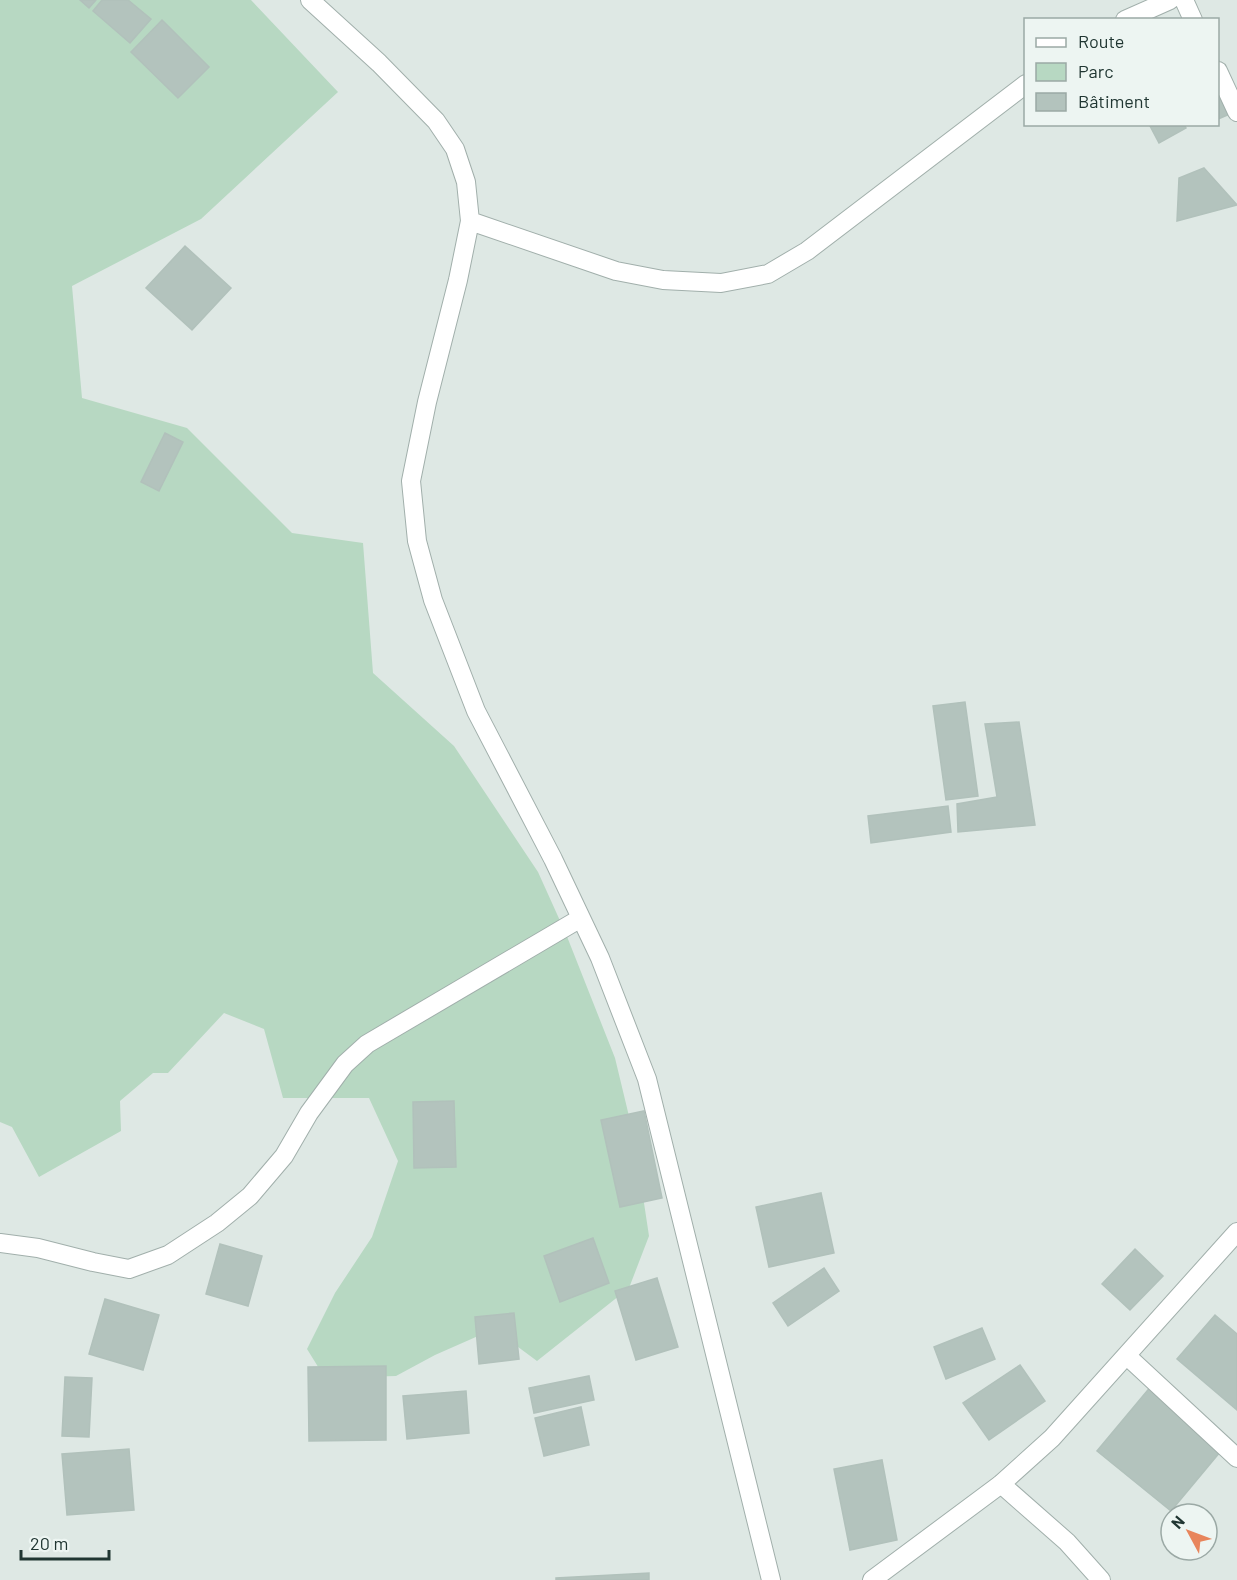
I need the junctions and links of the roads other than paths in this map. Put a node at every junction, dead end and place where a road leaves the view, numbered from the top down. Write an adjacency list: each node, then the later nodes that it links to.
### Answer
1 (310, 0): 9 (street)
2 (1170, 0): 4 (street)
3 (1184, 0): 5 (street)
4 (1130, 18)
5 (1192, 18)
6 (1219, 72): 8 (street)
7 (1024, 86): 9 (street)
8 (1237, 112)
9 (470, 221): 10 (street)
10 (581, 918): 12 (street); 16 (street)
11 (1237, 1232): 13 (street)
12 (0, 1243)
13 (1127, 1356): 14 (street); 15 (street)
14 (1237, 1458)
15 (1002, 1484): 17 (street); 18 (street)
16 (771, 1580)
17 (872, 1580)
18 (1101, 1580)

